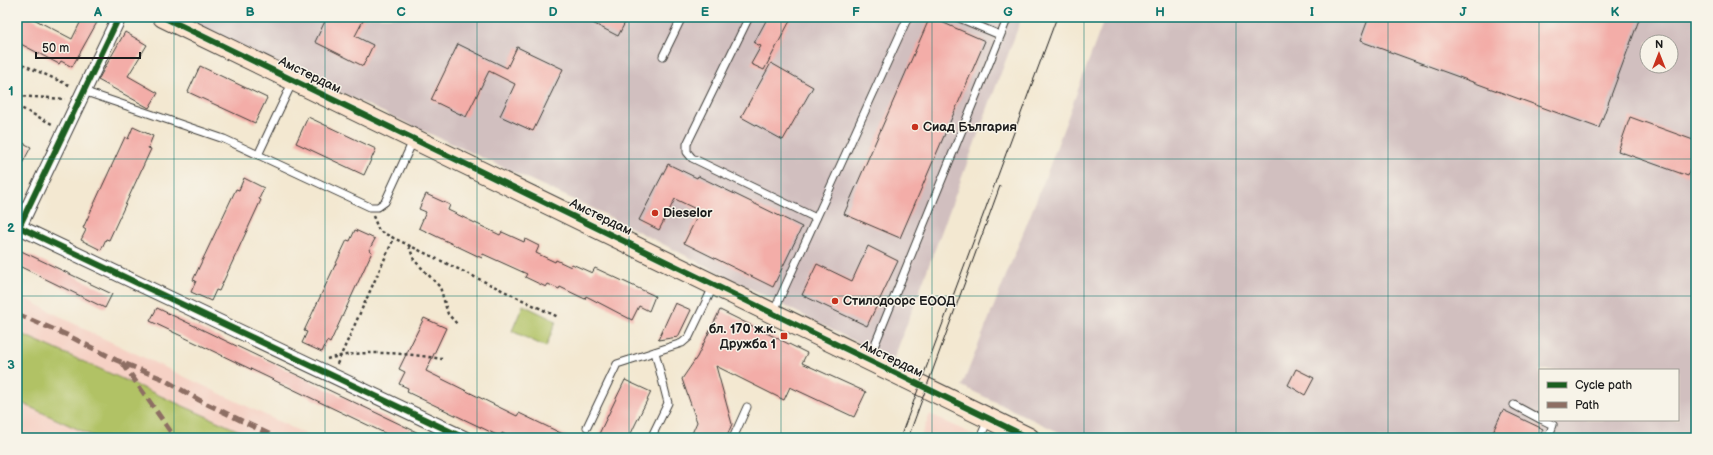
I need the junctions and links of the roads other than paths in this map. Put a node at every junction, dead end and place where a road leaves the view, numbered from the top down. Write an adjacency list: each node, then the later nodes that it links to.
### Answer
1 (119, 17): 11 (street)
2 (163, 17): 10 (street, Амстердам)
3 (682, 17): 9 (lane)
4 (749, 17): 14 (lane)
5 (908, 17): 14 (lane)
6 (957, 17): 8 (lane)
7 (1008, 17): 8 (lane)
8 (1000, 35): 18 (lane)
9 (663, 56)
10 (294, 80): 12 (street, Амстердам); 13 (lane)
11 (83, 91): 13 (lane); 25 (street)
12 (414, 138): 13 (lane); 15 (street, Амстердам)
13 (258, 155)
14 (816, 218): 16 (lane)
15 (714, 285): 16 (street, Амстердам); 17 (lane)
16 (773, 313): 18 (street, Амстердам)
17 (655, 352): 24 (lane); 26 (lane)
18 (868, 360): 22 (street, Амстердам)
19 (1514, 405): 21 (lane)
20 (747, 407): 27 (lane)
21 (1539, 418)
22 (989, 419): 28 (lane); 29 (street, Амстердам)
23 (1545, 421): 30 (lane)
24 (586, 428)
25 (464, 438)
26 (651, 438)
27 (732, 438)
28 (980, 438)
29 (1029, 438)
30 (1548, 438)

